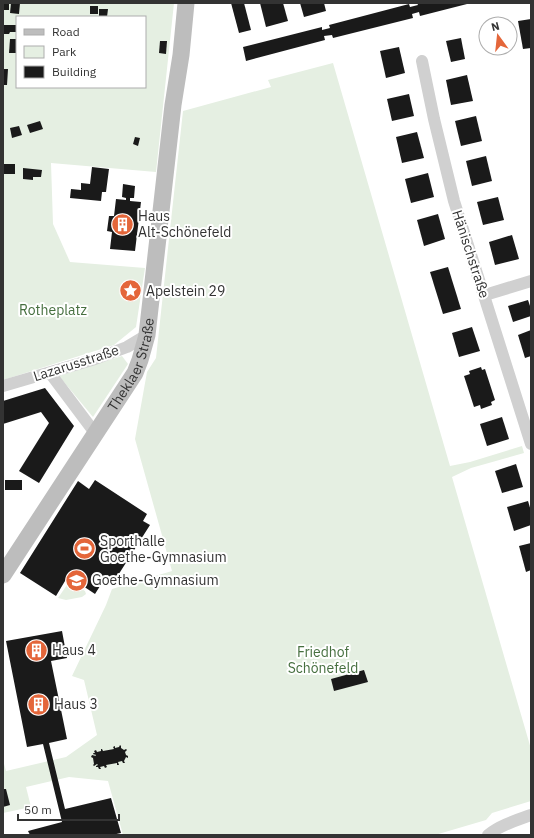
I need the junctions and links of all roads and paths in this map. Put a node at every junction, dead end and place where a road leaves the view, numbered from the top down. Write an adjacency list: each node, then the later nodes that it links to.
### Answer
1 (186, 3): 5 (main road, Theklaer Straße)
2 (422, 60): 4 (street, Hänischstraße)
3 (531, 280): 4 (street)
4 (484, 295): 9 (street, Hänischstraße)
5 (147, 335): 6 (street, Lazarusstraße); 8 (main road, Theklaer Straße)
6 (50, 373): 7 (street, Lazarusstraße); 8 (street)
7 (3, 386)
8 (95, 433): 10 (main road, Theklaer Straße)
9 (531, 444)
10 (3, 575)
11 (531, 815): 12 (street)
12 (488, 835)

